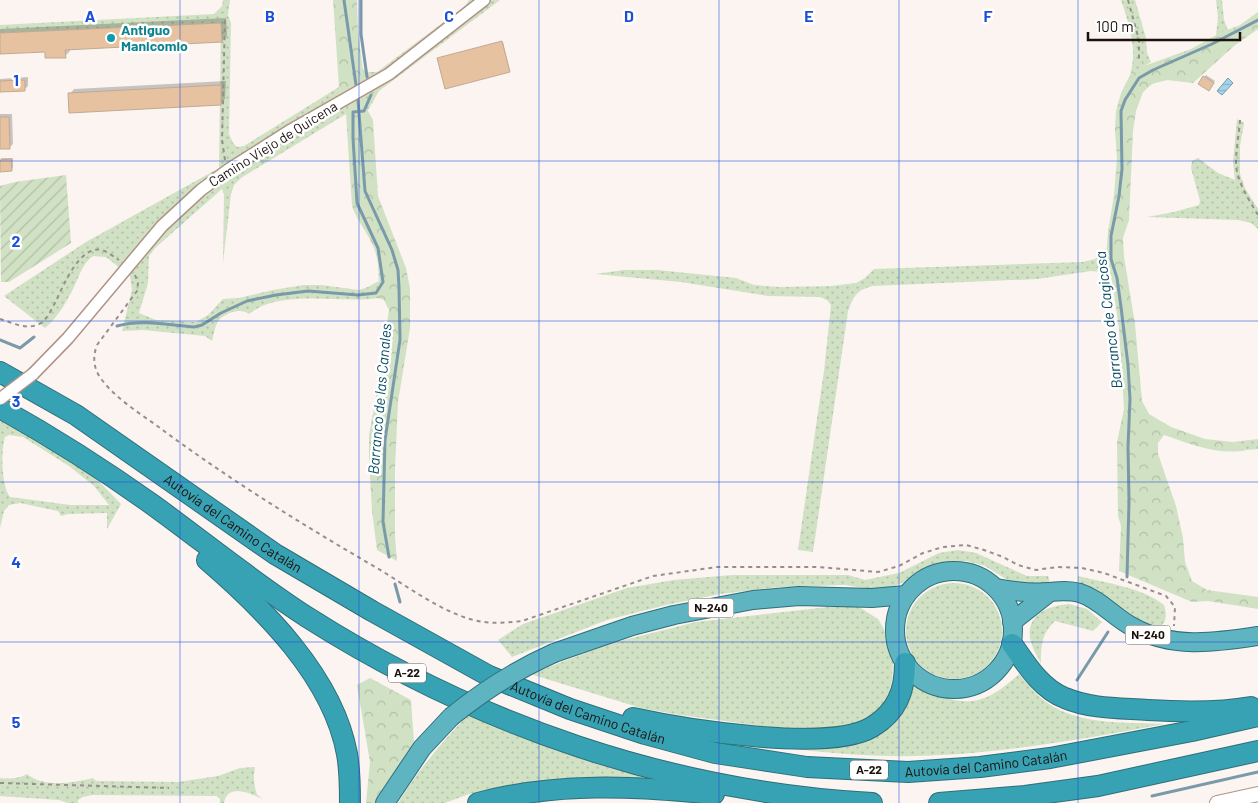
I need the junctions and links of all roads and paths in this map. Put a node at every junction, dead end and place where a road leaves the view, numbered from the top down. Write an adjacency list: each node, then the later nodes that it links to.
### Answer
1 (484, 0): 6 (street, Camino Viejo de Quicena)
2 (1128, 0): 4 (path)
3 (225, 19): 6 (path)
4 (1140, 59)
5 (1240, 120): 7 (path)
6 (228, 170): 8 (street, Camino Viejo de Quicena)
7 (1258, 215)
8 (126, 266): 9 (path); 11 (street, Camino Viejo de Quicena, bridge); 21 (path)
9 (0, 319)
10 (0, 372): 24 (highway, Autovía del Camino Catalán / A-22)
11 (0, 399)
12 (0, 408): 35 (highway, A-22)
13 (0, 413): 31 (highway)
14 (996, 588): 15 (highway, N-240); 16 (highway, N-240); 19 (highway, N-240)
15 (1050, 592): 19 (highway); 21 (highway, N-240)
16 (906, 595): 17 (highway, N-240); 18 (highway, N-240)
17 (872, 598): 18 (highway); 32 (highway, N-240, bridge)
18 (896, 621): 23 (highway, N-240)
19 (1012, 622): 22 (highway, N-240)
20 (1258, 636): 21 (highway, N-240)
21 (1170, 640)
22 (1012, 644): 23 (highway, N-240); 25 (highway)
23 (905, 663): 24 (highway)
24 (489, 676): 26 (highway, Autovía del Camino Catalán / A-22)
25 (1258, 706)
26 (1258, 716)
27 (1258, 751): 36 (highway)
28 (0, 783): 29 (path)
29 (169, 788)
30 (1258, 794): 37 (street)
31 (350, 803)
32 (385, 803)
33 (478, 803): 34 (highway)
34 (812, 803)
35 (872, 803)
36 (938, 803)
37 (1217, 803)

